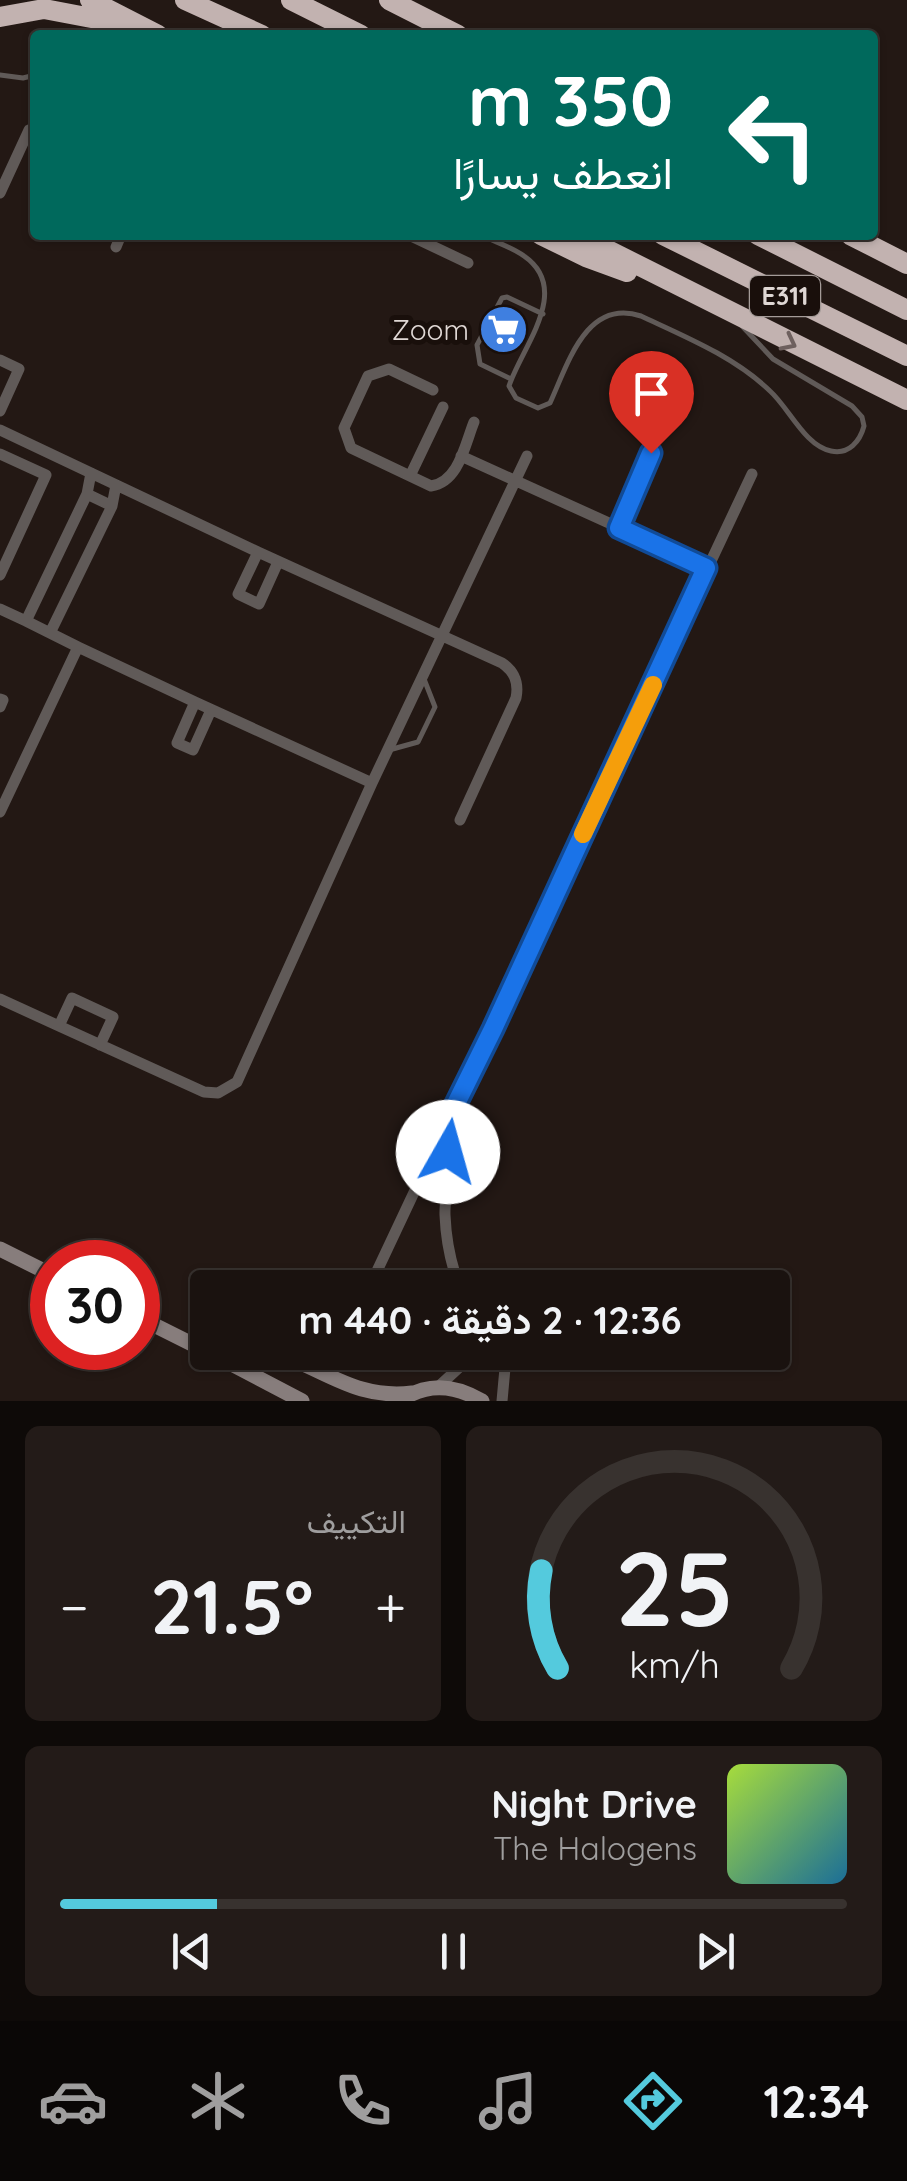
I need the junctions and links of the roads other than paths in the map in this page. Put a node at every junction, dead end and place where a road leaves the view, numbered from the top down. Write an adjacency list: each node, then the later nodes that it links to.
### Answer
1 (90, 0): 8 (highway)
2 (175, 0): 9 (highway)
3 (184, 0): 10 (highway)
4 (291, 0): 11 (highway)
5 (389, 0): 12 (highway)
6 (8, 18): 7 (highway)
7 (147, 30)
8 (149, 30)
9 (220, 30)
10 (251, 30)
11 (350, 30)
12 (448, 30)
13 (0, 75): 14 (lane)
14 (30, 76)
15 (30, 130): 16 (street)
16 (0, 193)
17 (420, 240): 25 (street)
18 (492, 240): 28 (lane)
19 (553, 240): 26 (highway)
20 (588, 240): 26 (highway)
21 (673, 240): 30 (highway, E311)
22 (768, 240): 27 (highway, E311)
23 (860, 240): 24 (highway)
24 (901, 260)
25 (468, 263)
26 (665, 280): 29 (highway)
27 (907, 310)
28 (543, 314): 33 (lane); 33 (lane)
29 (736, 316): 32 (highway, one-way to 32); 33 (lane)
30 (907, 356)
31 (0, 360): 35 (street)
32 (845, 372): 36 (highway); 39 (highway)
33 (512, 379)
34 (433, 390): 48 (street)
35 (3, 395): 38 (street)
36 (907, 400)
37 (442, 406): 48 (street)
38 (0, 410)
39 (907, 414)
40 (474, 422): 44 (street)
41 (0, 430): 46 (street)
42 (651, 453): 53 (street)
43 (0, 454): 57 (street)
44 (461, 456): 48 (street); 49 (street)
45 (527, 456): 49 (street)
46 (90, 474): 50 (street); 51 (street)
47 (752, 474): 56 (street)
48 (410, 476)
49 (516, 481): 53 (street); 63 (street)
50 (116, 486): 52 (street); 54 (street)
51 (86, 494): 52 (street); 58 (street)
52 (112, 506): 60 (street)
53 (619, 528): 56 (street)
54 (258, 552): 55 (street); 55 (street)
55 (278, 562): 63 (street)
56 (706, 568): 75 (street)
57 (0, 575)
58 (36, 601): 60 (street); 61 (street)
59 (0, 609): 61 (street)
60 (60, 613): 62 (street)
61 (26, 621): 62 (street)
62 (50, 632): 64 (street)
63 (442, 636): 65 (street); 71 (street)
64 (78, 648): 66 (street); 70 (street)
65 (423, 676): 68 (street); 68 (lane)
66 (195, 702): 67 (street); 67 (street)
67 (211, 710): 69 (street)
68 (388, 750): 69 (street)
69 (372, 783): 74 (street)
70 (0, 812)
71 (460, 820)
72 (0, 999): 73 (street)
73 (59, 1026): 74 (street); 74 (street)
74 (100, 1045)
75 (440, 1136): 78 (street); 79 (street)
76 (0, 1249): 77 (street)
77 (30, 1264)
78 (377, 1270)
79 (455, 1270)
80 (160, 1328): 81 (street)
81 (190, 1342)
82 (244, 1370): 88 (street)
83 (314, 1370): 87 (street)
84 (456, 1370): 86 (street)
85 (505, 1370): 90 (street)
86 (438, 1386): 87 (street); 89 (street)
87 (406, 1397)
88 (302, 1401)
89 (482, 1401)
90 (502, 1401)

